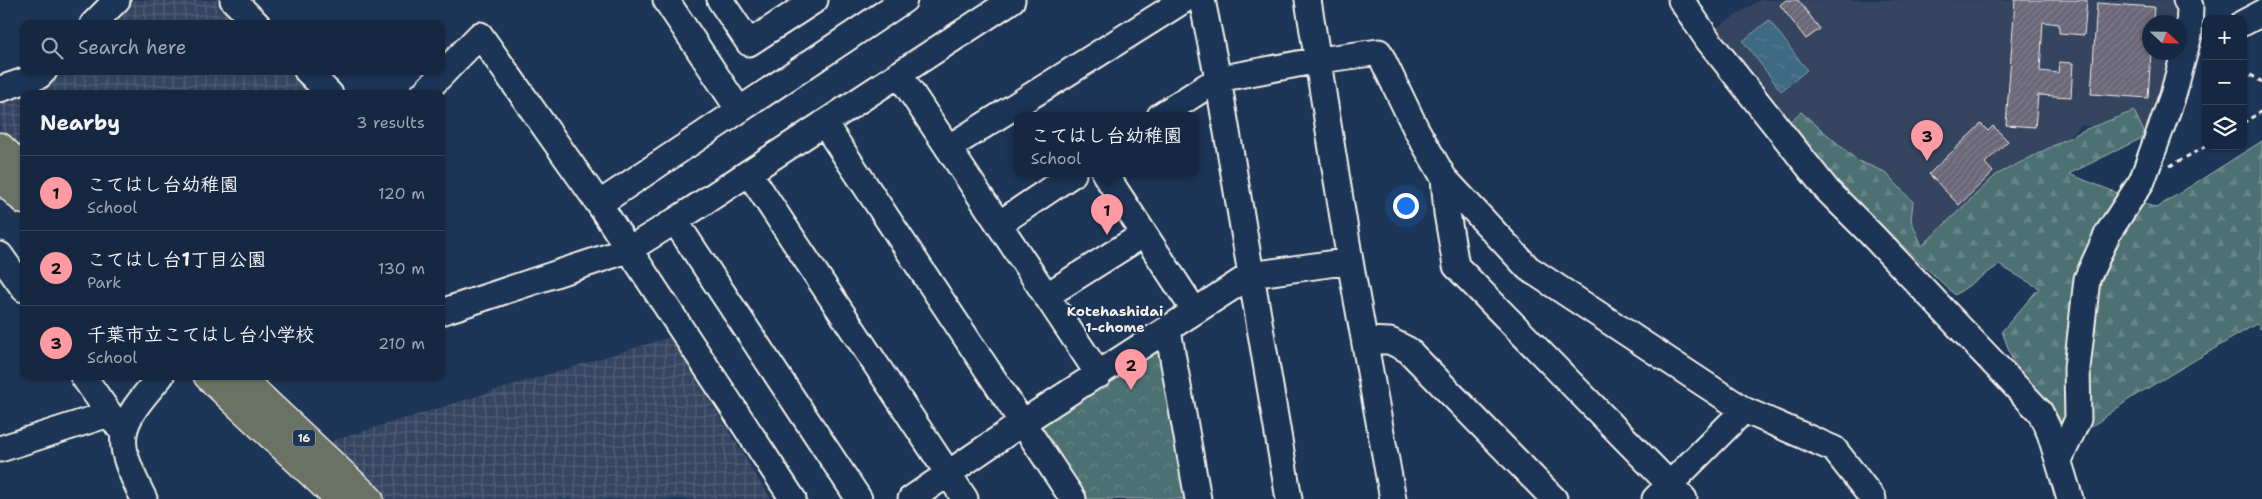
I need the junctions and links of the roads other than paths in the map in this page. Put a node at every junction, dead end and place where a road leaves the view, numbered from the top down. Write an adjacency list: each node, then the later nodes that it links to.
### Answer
1 (117, 0): 14 (street)
2 (233, 0): 15 (street)
3 (666, 0): 28 (street)
4 (720, 0): 5 (street)
5 (815, 0)
6 (904, 0): 28 (street)
7 (1012, 0): 20 (street)
8 (1184, 0): 32 (street)
9 (1202, 0): 24 (street)
10 (1308, 0): 18 (street)
11 (1680, 0): 63 (street)
12 (2186, 0): 17 (street)
13 (2262, 13): 16 (street)
14 (97, 20)
15 (253, 20)
16 (2247, 21)
17 (2198, 30): 63 (street)
18 (1319, 60): 24 (street); 38 (street); 46 (street)
19 (445, 71): 40 (street)
20 (899, 74): 30 (street); 32 (street)
21 (40, 75): 25 (street)
22 (311, 75): 26 (street)
23 (441, 75): 27 (street)
24 (1218, 79): 29 (street); 47 (street)
25 (0, 89)
26 (326, 90)
27 (427, 90)
28 (739, 110): 40 (street)
29 (1166, 112)
30 (824, 123): 34 (street); 61 (street)
31 (0, 147): 33 (highway)
32 (948, 148): 42 (street)
33 (20, 166)
34 (749, 173): 41 (street); 64 (street)
35 (0, 177): 39 (highway)
36 (1069, 177): 42 (street)
37 (1107, 177): 43 (street)
38 (1444, 178): 59 (street); 65 (street)
39 (20, 196)
40 (599, 204): 44 (street)
41 (675, 221): 44 (street); 70 (street)
42 (999, 224): 49 (street)
43 (1144, 234): 49 (street); 50 (street)
44 (628, 250): 51 (street); 69 (street)
45 (0, 255): 48 (street)
46 (1350, 261): 47 (street); 53 (street)
47 (1251, 274): 50 (street); 75 (street)
48 (20, 283)
49 (1046, 296): 54 (street)
50 (1194, 310): 52 (street)
51 (445, 311)
52 (1168, 330): 54 (street); 74 (street)
53 (1365, 340): 76 (street); 77 (street)
54 (1099, 375): 61 (street)
55 (86, 380): 60 (street)
56 (158, 380): 60 (street)
57 (212, 380): 67 (highway, 16)
58 (243, 380): 68 (highway, 16)
59 (1744, 410): 65 (street); 78 (street)
60 (116, 423): 62 (street); 66 (street)
61 (1022, 423): 64 (street); 73 (street)
62 (0, 449)
63 (2059, 460): 79 (street)
64 (948, 474): 71 (street); 72 (street)
65 (1670, 494)
66 (144, 499)
67 (339, 499)
68 (369, 499)
69 (793, 499)
70 (859, 499)
71 (911, 499)
72 (965, 499)
73 (1073, 499)
74 (1198, 499)
75 (1289, 499)
76 (1393, 499)
77 (1554, 499)
78 (1873, 499)
79 (2070, 499)

